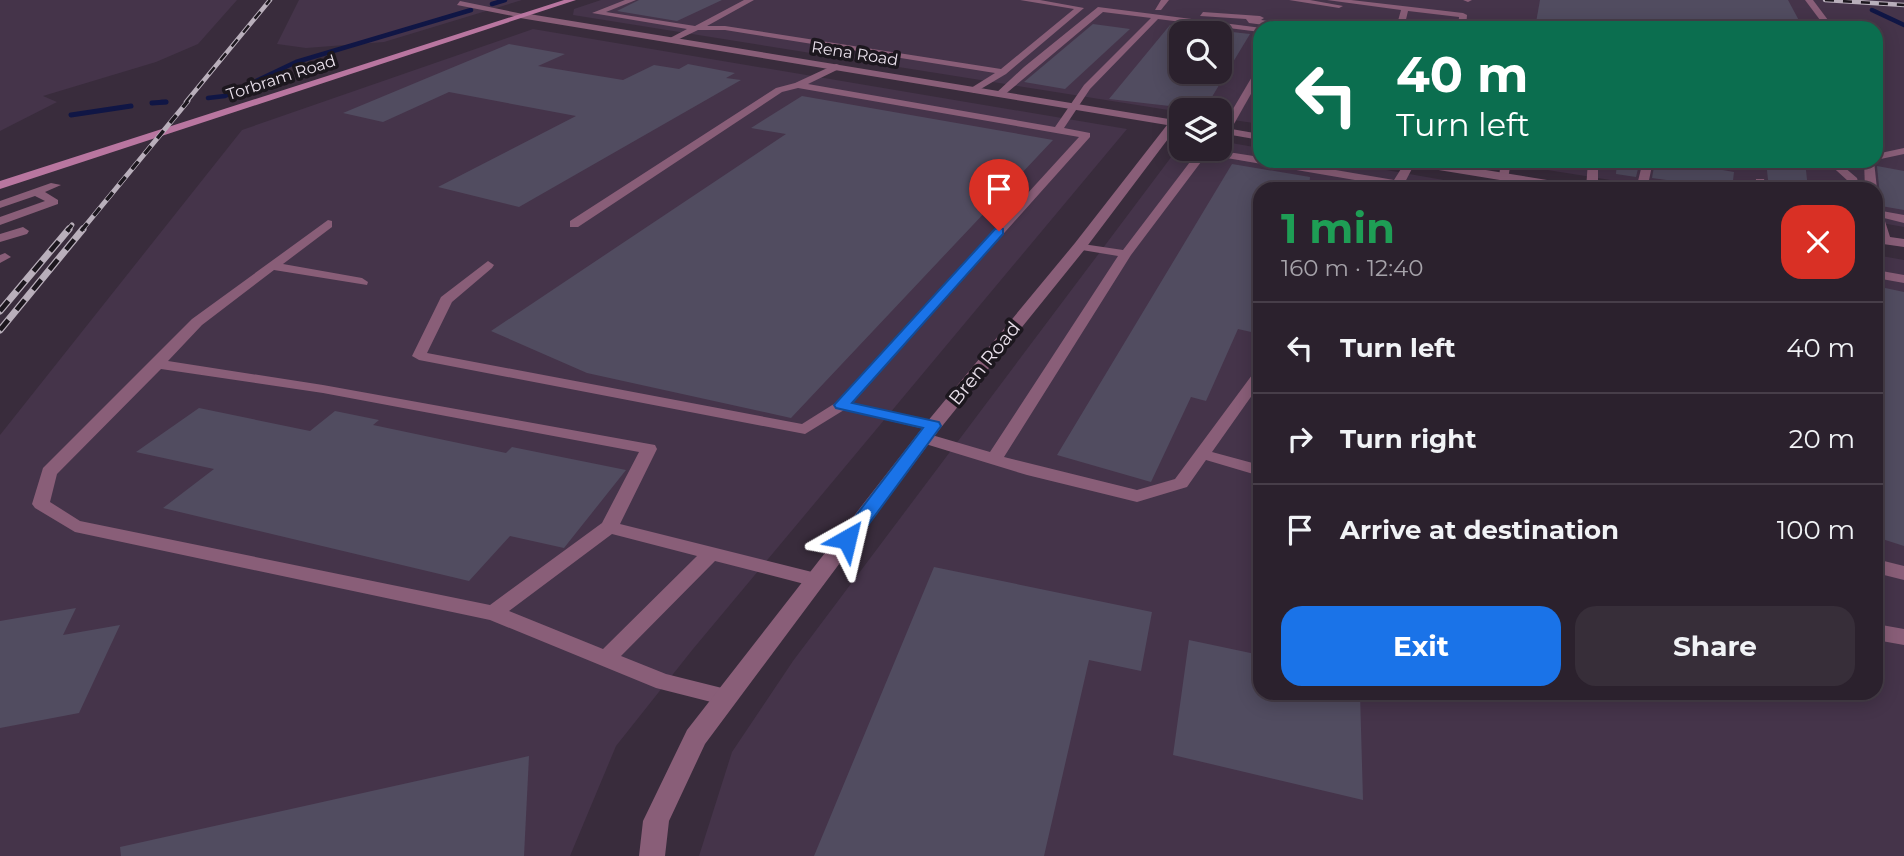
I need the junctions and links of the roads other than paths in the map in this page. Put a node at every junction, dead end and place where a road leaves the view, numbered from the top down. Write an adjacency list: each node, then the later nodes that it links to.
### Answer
1 (572, 0): 15 (main road, Torbram Road)
2 (632, 0): 23 (lane)
3 (750, 0): 23 (lane)
4 (1024, 0): 27 (lane)
5 (1165, 0): 13 (lane)
6 (1293, 0): 12 (lane)
7 (1331, 0): 12 (lane)
8 (1468, 0): 14 (lane)
9 (1809, 0): 22 (lane)
10 (460, 3): 15 (lane)
11 (1227, 10): 19 (lane)
12 (1404, 11): 14 (lane); 20 (lane)
13 (1203, 14): 17 (lane); 18 (lane)
14 (1463, 15): 21 (lane)
15 (523, 16): 25 (street, Rena Road); 50 (main road, Torbram Road)
16 (1157, 16): 24 (lane); 31 (lane); 32 (lane)
17 (1254, 21)
18 (1290, 21)
19 (1301, 21)
20 (1402, 21)
21 (1463, 21)
22 (1825, 21)
23 (694, 28): 25 (lane); 27 (lane)
24 (1253, 29)
25 (673, 40): 26 (street, Rena Road)
26 (836, 67): 29 (lane); 30 (street, Rena Road)
27 (1003, 72): 30 (lane)
28 (1253, 81): 33 (lane)
29 (798, 85): 35 (lane); 58 (lane)
30 (974, 90): 31 (street, Rena Road)
31 (1000, 94): 32 (street, Rena Road)
32 (1076, 107): 34 (street, Rena Road); 35 (lane)
33 (1232, 115)
34 (1169, 122)
35 (1058, 130): 72 (lane)
36 (1169, 133): 63 (street, Bren Road)
37 (1232, 133): 38 (street)
38 (1253, 136)
39 (1904, 151): 40 (lane)
40 (1883, 156)
41 (1253, 159): 64 (lane)
42 (1300, 168): 47 (lane)
43 (1451, 168): 46 (street)
44 (1505, 168): 46 (lane)
45 (1839, 168): 49 (lane)
46 (1504, 177): 48 (street)
47 (1375, 182)
48 (1526, 182)
49 (1853, 182)
50 (0, 185)
51 (55, 186): 52 (lane)
52 (36, 192): 53 (lane); 55 (lane)
53 (0, 205)
54 (1883, 213): 56 (lane)
55 (2, 218)
56 (1904, 219)
57 (328, 224): 66 (lane)
58 (574, 224)
59 (23, 231): 60 (lane)
60 (0, 238)
61 (1883, 240): 62 (street)
62 (1904, 243)
63 (1080, 246): 64 (lane); 73 (street, Bren Road)
64 (1126, 254): 75 (lane)
65 (488, 265): 72 (lane)
66 (273, 266): 69 (lane); 70 (lane)
67 (1883, 275): 68 (lane)
68 (1904, 279)
69 (362, 282)
70 (158, 364): 77 (lane); 82 (lane)
71 (1253, 384): 74 (lane)
72 (842, 405): 73 (lane)
73 (929, 432): 75 (lane); 81 (street, Bren Road)
74 (1202, 454): 75 (lane); 76 (lane)
75 (994, 459)
76 (1253, 469)
77 (609, 527): 78 (lane); 82 (lane)
78 (711, 553): 81 (lane); 85 (lane)
79 (1883, 568): 80 (lane)
80 (1904, 573)
81 (816, 580): 86 (street, Bren Road)
82 (493, 612): 85 (lane)
83 (1883, 633): 84 (lane)
84 (1904, 637)
85 (606, 659): 86 (lane)
86 (727, 697): 87 (street, Bren Road)
87 (652, 856)

